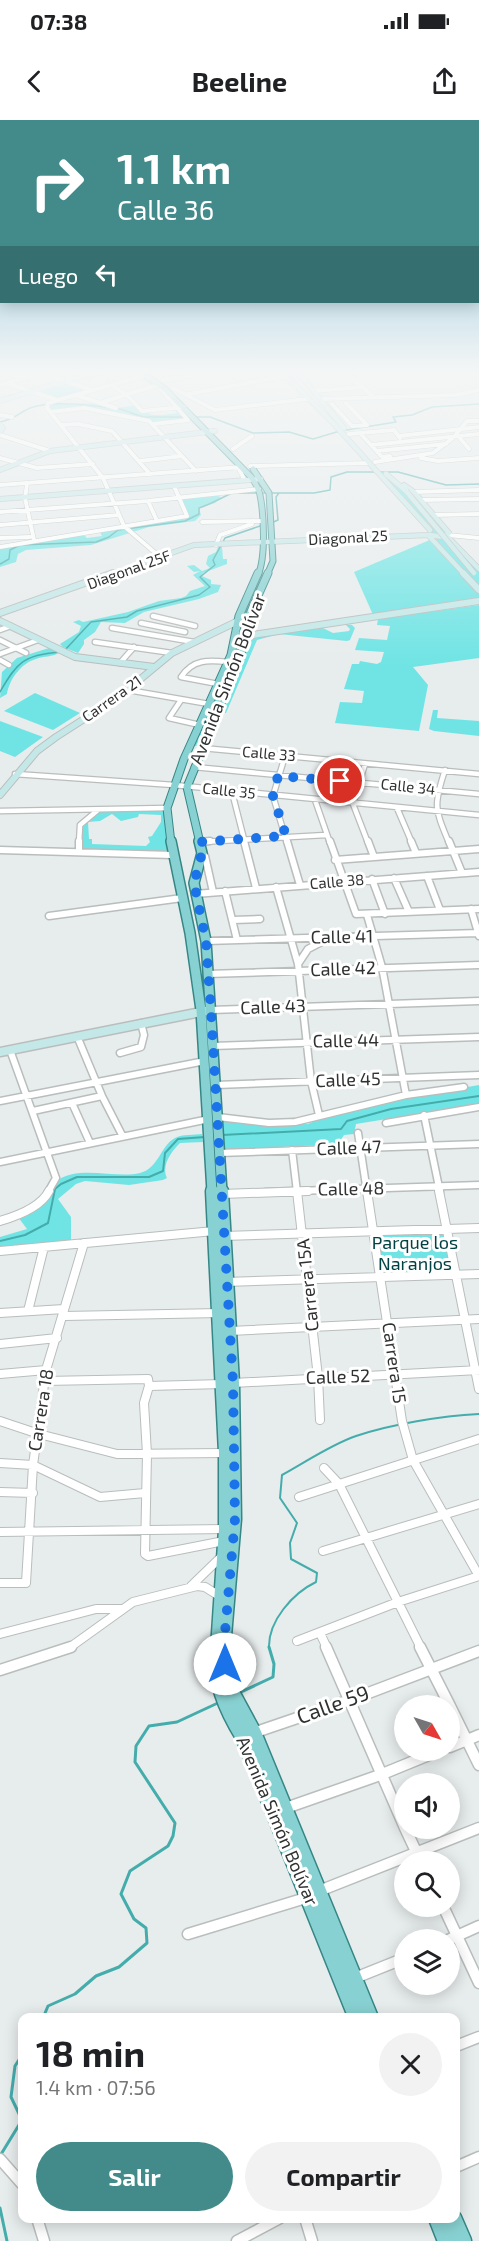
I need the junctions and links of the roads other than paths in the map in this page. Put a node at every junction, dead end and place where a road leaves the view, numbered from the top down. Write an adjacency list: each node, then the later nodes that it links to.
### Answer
1 (40, 467): 2 (street)
2 (58, 467)
3 (95, 467): 12 (street)
4 (145, 467): 10 (street)
5 (192, 467): 9 (street)
6 (239, 467): 9 (street); 13 (street); 15 (main road, Avenida Simón Bolívar)
7 (251, 467): 14 (main road, Avenida Simón Bolívar)
8 (376, 467): 11 (street)
9 (196, 471): 10 (street)
10 (150, 474): 12 (street)
11 (382, 474): 23 (street); 44 (street); 54 (street, bridge)
12 (103, 478): 16 (street); 21 (street)
13 (244, 478): 15 (street); 21 (street)
14 (261, 478): 15 (street); 50 (main road, Avenida Simón Bolívar)
15 (252, 479): 18 (street); 22 (main road, Avenida Simón Bolívar)
16 (27, 484): 17 (street); 24 (street)
17 (0, 485)
18 (174, 486): 21 (street); 26 (street)
19 (472, 490): 20 (street); 23 (street); 27 (street)
20 (479, 490)
21 (109, 491): 24 (street); 30 (street)
22 (259, 491): 26 (street); 41 (main road, Avenida Simón Bolívar)
23 (414, 492): 29 (street)
24 (25, 497): 25 (street); 32 (street)
25 (0, 498)
26 (179, 498): 28 (street); 37 (street)
27 (478, 499): 29 (street)
28 (148, 501): 30 (street); 37 (street)
29 (421, 501): 36 (street)
30 (114, 504): 32 (street); 35 (street)
31 (474, 506): 34 (street)
32 (27, 511): 33 (street); 39 (street)
33 (0, 512)
34 (478, 514): 36 (street)
35 (118, 515): 39 (street); 43 (street)
36 (434, 515): 45 (street)
37 (157, 522): 43 (street)
38 (202, 522): 40 (street)
39 (29, 523): 42 (street); 48 (street)
40 (244, 524): 41 (street); 51 (street)
41 (262, 524): 49 (main road, Avenida Simón Bolívar)
42 (0, 525)
43 (127, 528): 48 (street); 53 (street)
44 (429, 533): 45 (street, Diagonal 25); 50 (street, Diagonal 25); 56 (street)
45 (448, 534): 46 (street); 46 (street); 54 (street)
46 (479, 536)
47 (0, 538): 48 (street)
48 (33, 538): 52 (street)
49 (262, 543): 50 (street, Diagonal 25); 51 (street, Diagonal 25F); 60 (main road, Avenida Simón Bolívar)
50 (274, 543): 66 (main road, Avenida Simón Bolívar)
51 (218, 544): 53 (street, Diagonal 25F)
52 (0, 547)
53 (161, 557): 59 (street, Diagonal 25F)
54 (475, 573): 55 (street)
55 (479, 586)
56 (479, 591)
57 (479, 601): 66 (street)
58 (153, 616): 65 (street)
59 (0, 617): 62 (street)
60 (238, 621): 71 (street, Carrera 21); 78 (main road, Avenida Simón Bolívar)
61 (141, 623): 65 (street)
62 (11, 626): 64 (street); 67 (street)
63 (112, 627): 68 (street)
64 (0, 630)
65 (185, 633): 68 (street)
66 (246, 636): 87 (main road, Avenida Simón Bolívar)
67 (38, 640): 73 (street); 79 (street)
68 (178, 640): 71 (street)
69 (1, 642): 73 (street)
70 (95, 642): 72 (street)
71 (194, 642): 74 (street, Carrera 21)
72 (134, 647): 74 (street); 79 (street)
73 (16, 648): 75 (street); 76 (street)
74 (172, 652): 81 (street, Carrera 21)
75 (26, 653)
76 (0, 654)
77 (0, 660): 80 (street)
78 (228, 662): 82 (main road, Avenida Simón Bolívar); 82 (street)
79 (120, 663): 81 (street)
80 (9, 665)
81 (154, 667): 83 (street, Carrera 21)
82 (218, 684): 85 (main road, Avenida Simón Bolívar)
83 (128, 690): 84 (street); 92 (street, Carrera 21)
84 (181, 700): 85 (street); 86 (street)
85 (209, 704): 86 (main road, Avenida Simón Bolívar)
86 (200, 725): 96 (main road, Avenida Simón Bolívar)
87 (202, 748): 88 (street, Calle 33); 90 (main road, Avenida Simón Bolívar)
88 (285, 756): 89 (street, Calle 33); 94 (street)
89 (365, 764): 91 (street, Calle 33); 95 (street)
90 (194, 767): 94 (street, Calle 34); 97 (main road, Avenida Simón Bolívar)
91 (445, 770): 93 (street, Calle 33); 98 (street)
92 (15, 774): 96 (street, Calle 35); 101 (street, Carrera 21)
93 (479, 774)
94 (278, 776): 95 (street, Calle 34); 102 (street)
95 (360, 783): 98 (street, Calle 34); 104 (street)
96 (174, 785): 97 (street, Calle 35); 106 (main road, Avenida Simón Bolívar)
97 (187, 787): 99 (street, Calle 35); 114 (main road, Avenida Simón Bolívar)
98 (438, 790): 100 (street, Calle 34); 109 (street)
99 (232, 792): 102 (street, Calle 35); 113 (street)
100 (479, 794)
101 (0, 795)
102 (273, 796): 103 (street, Calle 35); 112 (street)
103 (315, 800): 104 (street, Calle 35); 111 (street)
104 (353, 804): 107 (street, Calle 35); 122 (street)
105 (100, 808): 106 (street); 108 (street); 117 (street)
106 (167, 808): 121 (main road, Avenida Simón Bolívar)
107 (397, 808): 109 (street, Calle 35); 120 (street)
108 (0, 811)
109 (436, 811): 110 (street, Calle 35); 118 (street)
110 (479, 815)
111 (326, 835): 112 (street); 123 (street)
112 (286, 836): 113 (street); 130 (street)
113 (243, 841): 114 (street); 132 (street)
114 (200, 842): 119 (main road, Avenida Simón Bolívar)
115 (0, 849): 117 (street)
116 (479, 849): 118 (street)
117 (80, 850): 121 (street)
118 (454, 851): 120 (street); 125 (street)
119 (202, 853): 134 (street); 135 (main road, Avenida Simón Bolívar)
120 (416, 853): 122 (street)
121 (172, 855): 136 (main road, Avenida Simón Bolívar)
122 (374, 857): 123 (street)
123 (335, 860): 129 (street)
124 (479, 872): 125 (street, Calle 38)
125 (462, 873): 126 (street, Calle 38)
126 (427, 876): 127 (street, Calle 38); 139 (street)
127 (394, 878): 128 (street, Calle 38); 140 (street)
128 (372, 879): 129 (street, Calle 38); 141 (street)
129 (343, 881): 130 (street, Calle 38); 142 (street)
130 (300, 885): 131 (street, Calle 38)
131 (276, 887): 132 (street, Calle 38); 149 (street)
132 (256, 888): 133 (street, Calle 38)
133 (225, 891): 134 (street, Calle 38); 145 (street)
134 (213, 892): 135 (street, Calle 38)
135 (195, 894): 151 (main road, Avenida Simón Bolívar)
136 (182, 898): 143 (street); 159 (main road, Avenida Simón Bolívar)
137 (471, 909): 138 (street); 139 (street); 146 (street)
138 (479, 909)
139 (440, 910): 140 (street)
140 (409, 912): 141 (street)
141 (385, 914): 142 (street)
142 (368, 915): 147 (street)
143 (49, 916)
144 (260, 918): 145 (street)
145 (233, 920): 150 (street)
146 (479, 934): 147 (street, Calle 41)
147 (373, 936): 148 (street, Calle 41); 154 (street)
148 (340, 937): 149 (street, Calle 41); 153 (street)
149 (291, 938): 150 (street, Calle 41); 153 (street)
150 (237, 940): 151 (street, Calle 41)
151 (206, 941): 155 (main road, Avenida Simón Bolívar)
152 (479, 964): 154 (street, Calle 42)
153 (298, 967): 154 (street, Calle 42); 155 (street, Calle 42); 158 (street)
154 (382, 968): 157 (street)
155 (207, 974): 159 (main road, Avenida Simón Bolívar)
156 (479, 1001): 157 (street, Calle 43)
157 (387, 1003): 158 (street, Calle 43); 163 (street)
158 (302, 1006): 159 (street, Calle 43); 164 (street)
159 (206, 1010): 160 (street, Calle 43); 165 (main road, Avenida Simón Bolívar); 169 (main road, Avenida Simón Bolívar)
160 (141, 1023): 161 (street, Calle 43); 168 (street)
161 (77, 1036): 166 (street, Calle 43); 172 (street)
162 (479, 1037): 163 (street, Calle 44)
163 (394, 1040): 164 (street, Calle 44); 171 (street)
164 (307, 1042): 165 (street, Calle 44); 173 (street)
165 (213, 1046): 174 (main road, Avenida Simón Bolívar)
166 (10, 1050): 167 (street, Calle 43); 178 (street)
167 (0, 1052)
168 (120, 1053)
169 (205, 1061): 172 (street); 185 (main road, Avenida Simón Bolívar)
170 (479, 1075): 171 (street, Calle 45)
171 (401, 1077): 173 (street, Calle 45); 177 (street)
172 (95, 1081): 176 (street); 178 (street)
173 (311, 1081): 174 (street, Calle 45); 183 (street)
174 (216, 1085): 185 (main road, Avenida Simón Bolívar)
175 (464, 1087): 177 (street)
176 (102, 1095): 180 (street); 188 (street)
177 (406, 1095): 183 (street)
178 (27, 1096): 179 (street); 182 (street)
179 (0, 1101)
180 (72, 1102): 182 (street); 189 (street)
181 (479, 1107): 184 (street)
182 (33, 1111): 195 (street)
183 (319, 1115): 185 (street)
184 (424, 1115): 186 (street); 191 (street)
185 (213, 1123): 188 (street); 192 (main road, Avenida Simón Bolívar)
186 (386, 1123)
187 (358, 1133): 193 (street, Carrera 15)
188 (122, 1135): 189 (street)
189 (90, 1143): 195 (street)
190 (479, 1144): 191 (street, Calle 47)
191 (430, 1145): 193 (street, Calle 47); 198 (street)
192 (215, 1146): 194 (street, Calle 47); 201 (main road, Avenida Simón Bolívar); 206 (main road, Avenida Simón Bolívar)
193 (361, 1148): 194 (street, Calle 47); 199 (street, Carrera 15)
194 (292, 1150): 200 (street, Carrera 15A)
195 (48, 1152): 196 (street); 202 (street)
196 (0, 1162)
197 (479, 1185): 198 (street, Calle 48)
198 (437, 1186): 199 (street, Calle 48); 204 (street)
199 (368, 1189): 200 (street, Calle 48); 205 (street, Carrera 15)
200 (297, 1190): 201 (street, Calle 48); 207 (street, Carrera 15A)
201 (222, 1194): 206 (main road, Avenida Simón Bolívar)
202 (0, 1221)
203 (479, 1228): 204 (street)
204 (447, 1229): 205 (street); 212 (street)
205 (375, 1232): 207 (street); 213 (street, Carrera 15)
206 (218, 1233): 207 (street); 208 (street); 215 (main road, Avenida Simón Bolívar)
207 (302, 1234): 214 (street, Carrera 15A)
208 (84, 1243): 209 (street); 218 (street, Carrera 18)
209 (44, 1247): 210 (street); 216 (street)
210 (1, 1253)
211 (479, 1274): 212 (street)
212 (456, 1275): 213 (street); 221 (street)
213 (382, 1277): 214 (street); 222 (street, Carrera 15)
214 (308, 1279): 215 (street); 223 (street, Carrera 15A)
215 (221, 1282): 219 (main road, Avenida Simón Bolívar)
216 (28, 1311): 217 (street); 218 (street)
217 (0, 1313)
218 (64, 1313): 219 (street); 225 (street, Carrera 18)
219 (222, 1313): 224 (main road, Avenida Simón Bolívar); 234 (main road, Avenida Simón Bolívar)
220 (479, 1319): 221 (street)
221 (466, 1320): 222 (street); 228 (street)
222 (389, 1323): 223 (street); 230 (street, Carrera 15)
223 (312, 1328): 224 (street); 231 (street, Carrera 15A)
224 (230, 1331): 234 (main road, Avenida Simón Bolívar)
225 (57, 1338): 226 (street); 227 (street, Carrera 18)
226 (0, 1344)
227 (46, 1370): 229 (street); 232 (street, Carrera 18)
228 (476, 1370): 230 (street, Calle 52); 235 (street)
229 (0, 1374)
230 (397, 1375): 231 (street, Calle 52); 242 (street, Carrera 15)
231 (318, 1377): 234 (street, Calle 52); 236 (street, Carrera 15A)
232 (45, 1381): 233 (street, Calle 52); 238 (street, Carrera 18)
233 (148, 1382): 234 (street, Calle 52); 241 (street)
234 (227, 1383): 240 (main road, Avenida Simón Bolívar); 271 (main road, Avenida Simón Bolívar)
235 (479, 1389)
236 (320, 1420)
237 (0, 1421): 238 (street)
238 (39, 1434): 241 (street); 244 (street, Carrera 18)
239 (479, 1439): 242 (street)
240 (225, 1454): 241 (street); 257 (main road, Avenida Simón Bolívar)
241 (147, 1455): 249 (street)
242 (413, 1460): 246 (street); 252 (street, Carrera 15)
243 (0, 1464): 244 (street)
244 (33, 1465): 248 (street, Carrera 18); 249 (street)
245 (324, 1468): 246 (street)
246 (339, 1484): 250 (street); 256 (street)
247 (0, 1492): 248 (street)
248 (33, 1493): 255 (street, Carrera 18)
249 (145, 1493): 253 (street)
250 (299, 1497)
251 (479, 1504): 252 (street)
252 (444, 1516): 256 (street); 259 (street, Carrera 15)
253 (145, 1530): 255 (street); 257 (street); 257 (street)
254 (0, 1532): 255 (street)
255 (28, 1532): 260 (street, Carrera 18)
256 (366, 1538): 258 (street); 263 (street)
257 (224, 1541): 261 (street); 262 (main road, Avenida Simón Bolívar)
258 (323, 1551)
259 (479, 1576): 263 (street)
260 (0, 1583)
261 (190, 1587): 262 (street); 264 (street)
262 (221, 1597): 271 (main road, Avenida Simón Bolívar)
263 (398, 1602): 265 (street); 269 (street)
264 (122, 1609): 266 (street); 270 (street)
265 (320, 1633): 267 (street); 273 (street)
266 (0, 1634)
267 (297, 1641)
268 (479, 1651): 269 (street, Calle 59)
269 (431, 1668): 272 (street); 273 (street, Calle 59)
270 (0, 1670)
271 (223, 1686): 274 (main road, Avenida Simón Bolívar)
272 (444, 1695)
273 (350, 1701): 276 (street, Calle 59); 282 (street)
274 (234, 1712): 276 (main road, Avenida Simón Bolívar); 284 (main road, Avenida Simón Bolívar)
275 (460, 1726): 278 (street)
276 (253, 1733): 284 (main road, Avenida Simón Bolívar)
277 (479, 1735): 278 (street)
278 (467, 1740): 279 (street); 281 (street)
279 (460, 1743)
280 (414, 1761): 282 (street)
281 (479, 1765)
282 (380, 1775): 283 (street); 284 (street)
283 (394, 1805)
284 (280, 1811): 288 (main road, Avenida Simón Bolívar)
285 (479, 1828): 286 (street)
286 (431, 1851)
287 (394, 1866): 288 (street)
288 (314, 1894): 290 (street); 294 (main road, Avenida Simón Bolívar); 296 (main road, Avenida Simón Bolívar)
289 (479, 1926): 291 (street)
290 (188, 1934)
291 (460, 1934)
292 (460, 1951): 295 (street)
293 (394, 1962): 294 (street)
294 (355, 1978): 297 (main road, Avenida Simón Bolívar)
295 (479, 1983)
296 (355, 2013)
297 (368, 2013)
298 (479, 2037): 299 (street)
299 (460, 2044)
300 (479, 2157): 302 (street)
301 (4, 2163): 303 (street)
302 (460, 2165)
303 (18, 2179)
304 (39, 2223): 309 (street)
305 (271, 2223): 310 (street)
306 (307, 2223): 311 (street)
307 (439, 2223): 312 (main road)
308 (455, 2223): 313 (main road)
309 (44, 2241)
310 (237, 2241)
311 (312, 2241)
312 (446, 2241)
313 (463, 2241)

